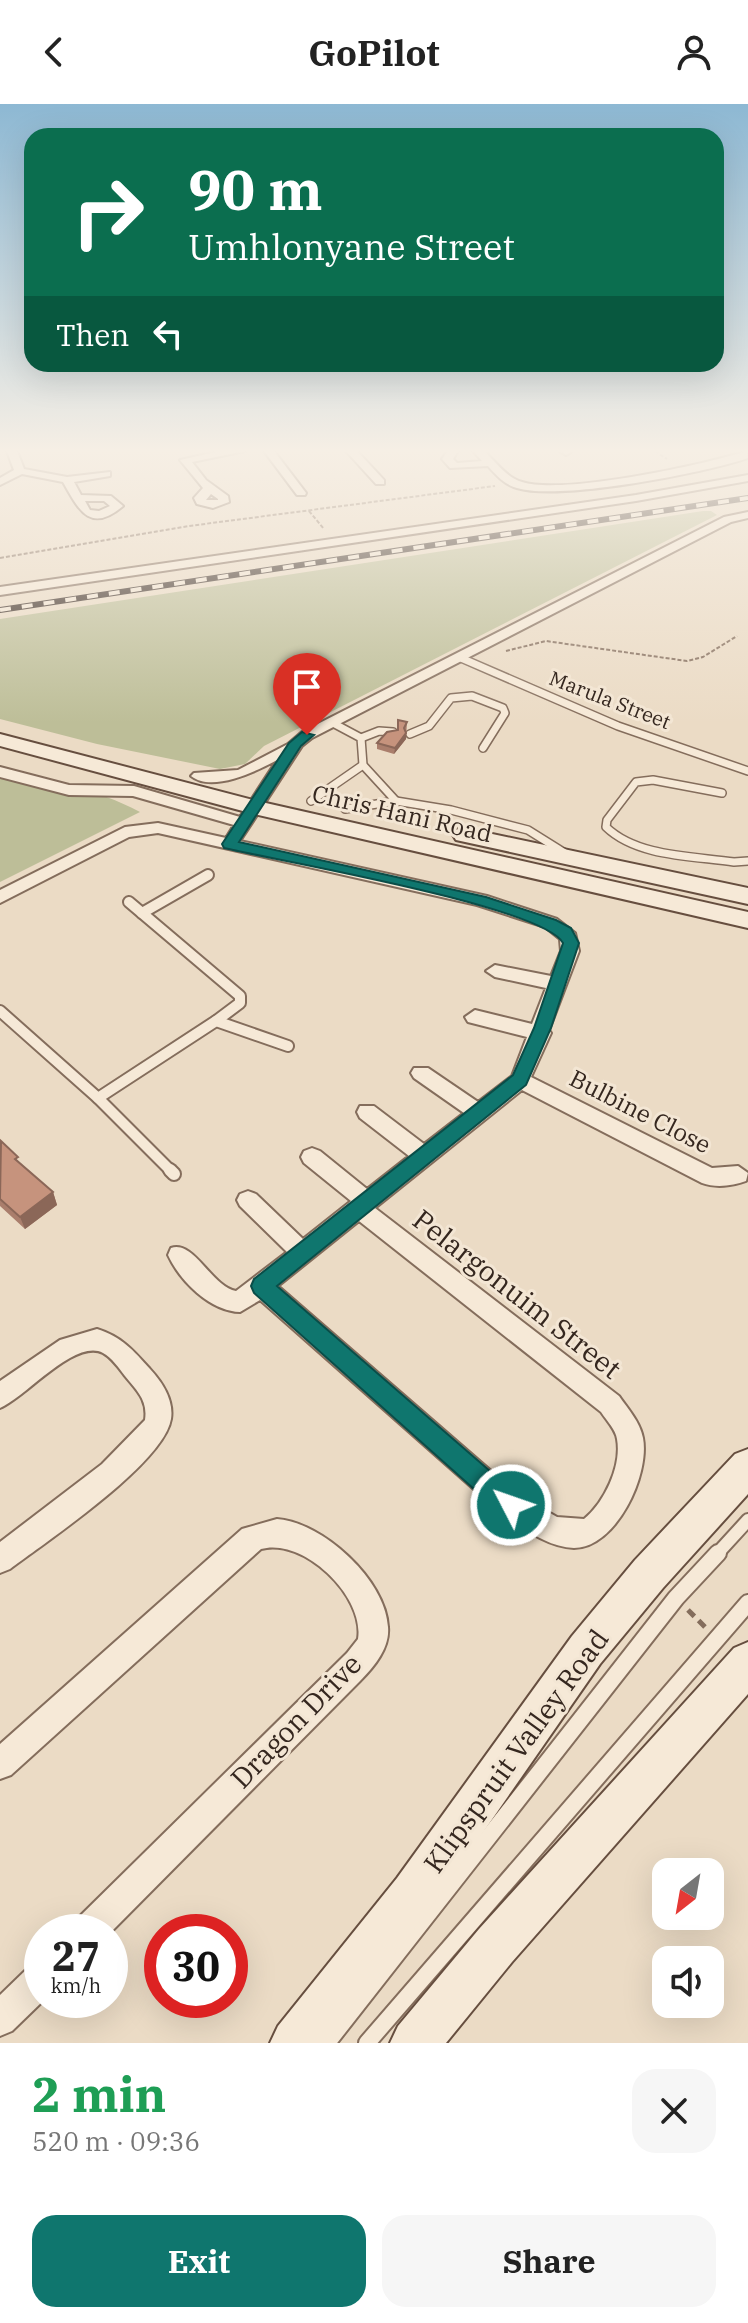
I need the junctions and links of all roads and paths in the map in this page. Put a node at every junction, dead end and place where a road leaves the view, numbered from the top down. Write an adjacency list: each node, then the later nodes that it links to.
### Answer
1 (98, 541): 5 (path)
2 (338, 541): 4 (street)
3 (687, 541): 8 (street)
4 (334, 542): 6 (street)
5 (0, 558)
6 (0, 591)
7 (737, 636): 8 (path)
8 (468, 661): 9 (street); 18 (lane, Marula Street)
9 (331, 722): 13 (lane); 15 (street)
10 (0, 726): 20 (main road, Chris Hani Road)
11 (393, 732): 13 (lane)
12 (410, 734): 16 (lane)
13 (361, 738): 17 (lane)
14 (0, 740): 24 (main road, Chris Hani Road)
15 (296, 743): 20 (street); 24 (street)
16 (483, 748)
17 (363, 765): 22 (lane); 23 (lane)
18 (748, 771)
19 (0, 772): 24 (street)
20 (199, 776): 24 (main road, Chris Hani Road)
21 (722, 793): 28 (lane)
22 (311, 801): 24 (main road, Chris Hani Road); 25 (main road, Chris Hani Road)
23 (396, 801): 25 (lane); 27 (lane)
24 (254, 807): 26 (street); 34 (main road, Chris Hani Road)
25 (345, 809): 27 (main road, Chris Hani Road)
26 (230, 844): 31 (street); 36 (street)
27 (572, 858): 30 (main road, Chris Hani Road)
28 (748, 861)
29 (208, 875): 33 (lane)
30 (748, 896)
31 (0, 897)
32 (129, 902): 33 (lane)
33 (142, 913): 39 (lane)
34 (748, 920)
35 (495, 971): 36 (street)
36 (559, 984): 40 (street)
37 (0, 1011): 44 (lane)
38 (475, 1017): 40 (street)
39 (216, 1021): 41 (lane); 44 (lane)
40 (541, 1033): 43 (street)
41 (288, 1046)
42 (421, 1073): 46 (street)
43 (520, 1080): 46 (street); 50 (street, Bulbine Close)
44 (98, 1098): 49 (lane)
45 (367, 1112): 47 (street)
46 (479, 1113): 47 (street)
47 (424, 1156): 52 (street)
48 (312, 1157): 52 (street, Pelargonuim Street)
49 (174, 1174)
50 (738, 1175)
51 (248, 1200): 53 (street)
52 (363, 1205): 53 (street); 55 (street, Pelargonuim Street)
53 (303, 1253): 55 (street)
54 (179, 1255): 55 (street)
55 (261, 1286)
56 (0, 1396): 59 (street)
57 (748, 1467): 67 (main road, Klipspruit Valley Road)
58 (748, 1520): 60 (lane, Klipspruit Valley Road)
59 (0, 1559)
60 (676, 1598): 62 (path); 68 (lane, Klipspruit Valley Road)
61 (748, 1603): 62 (lane)
62 (732, 1650): 69 (lane); 70 (main road)
63 (0, 1764): 64 (street, Dragon Drive)
64 (106, 1914)
65 (24, 1996): 66 (street)
66 (0, 2019)
67 (295, 2043)
68 (327, 2043)
69 (367, 2043)
70 (415, 2043)

